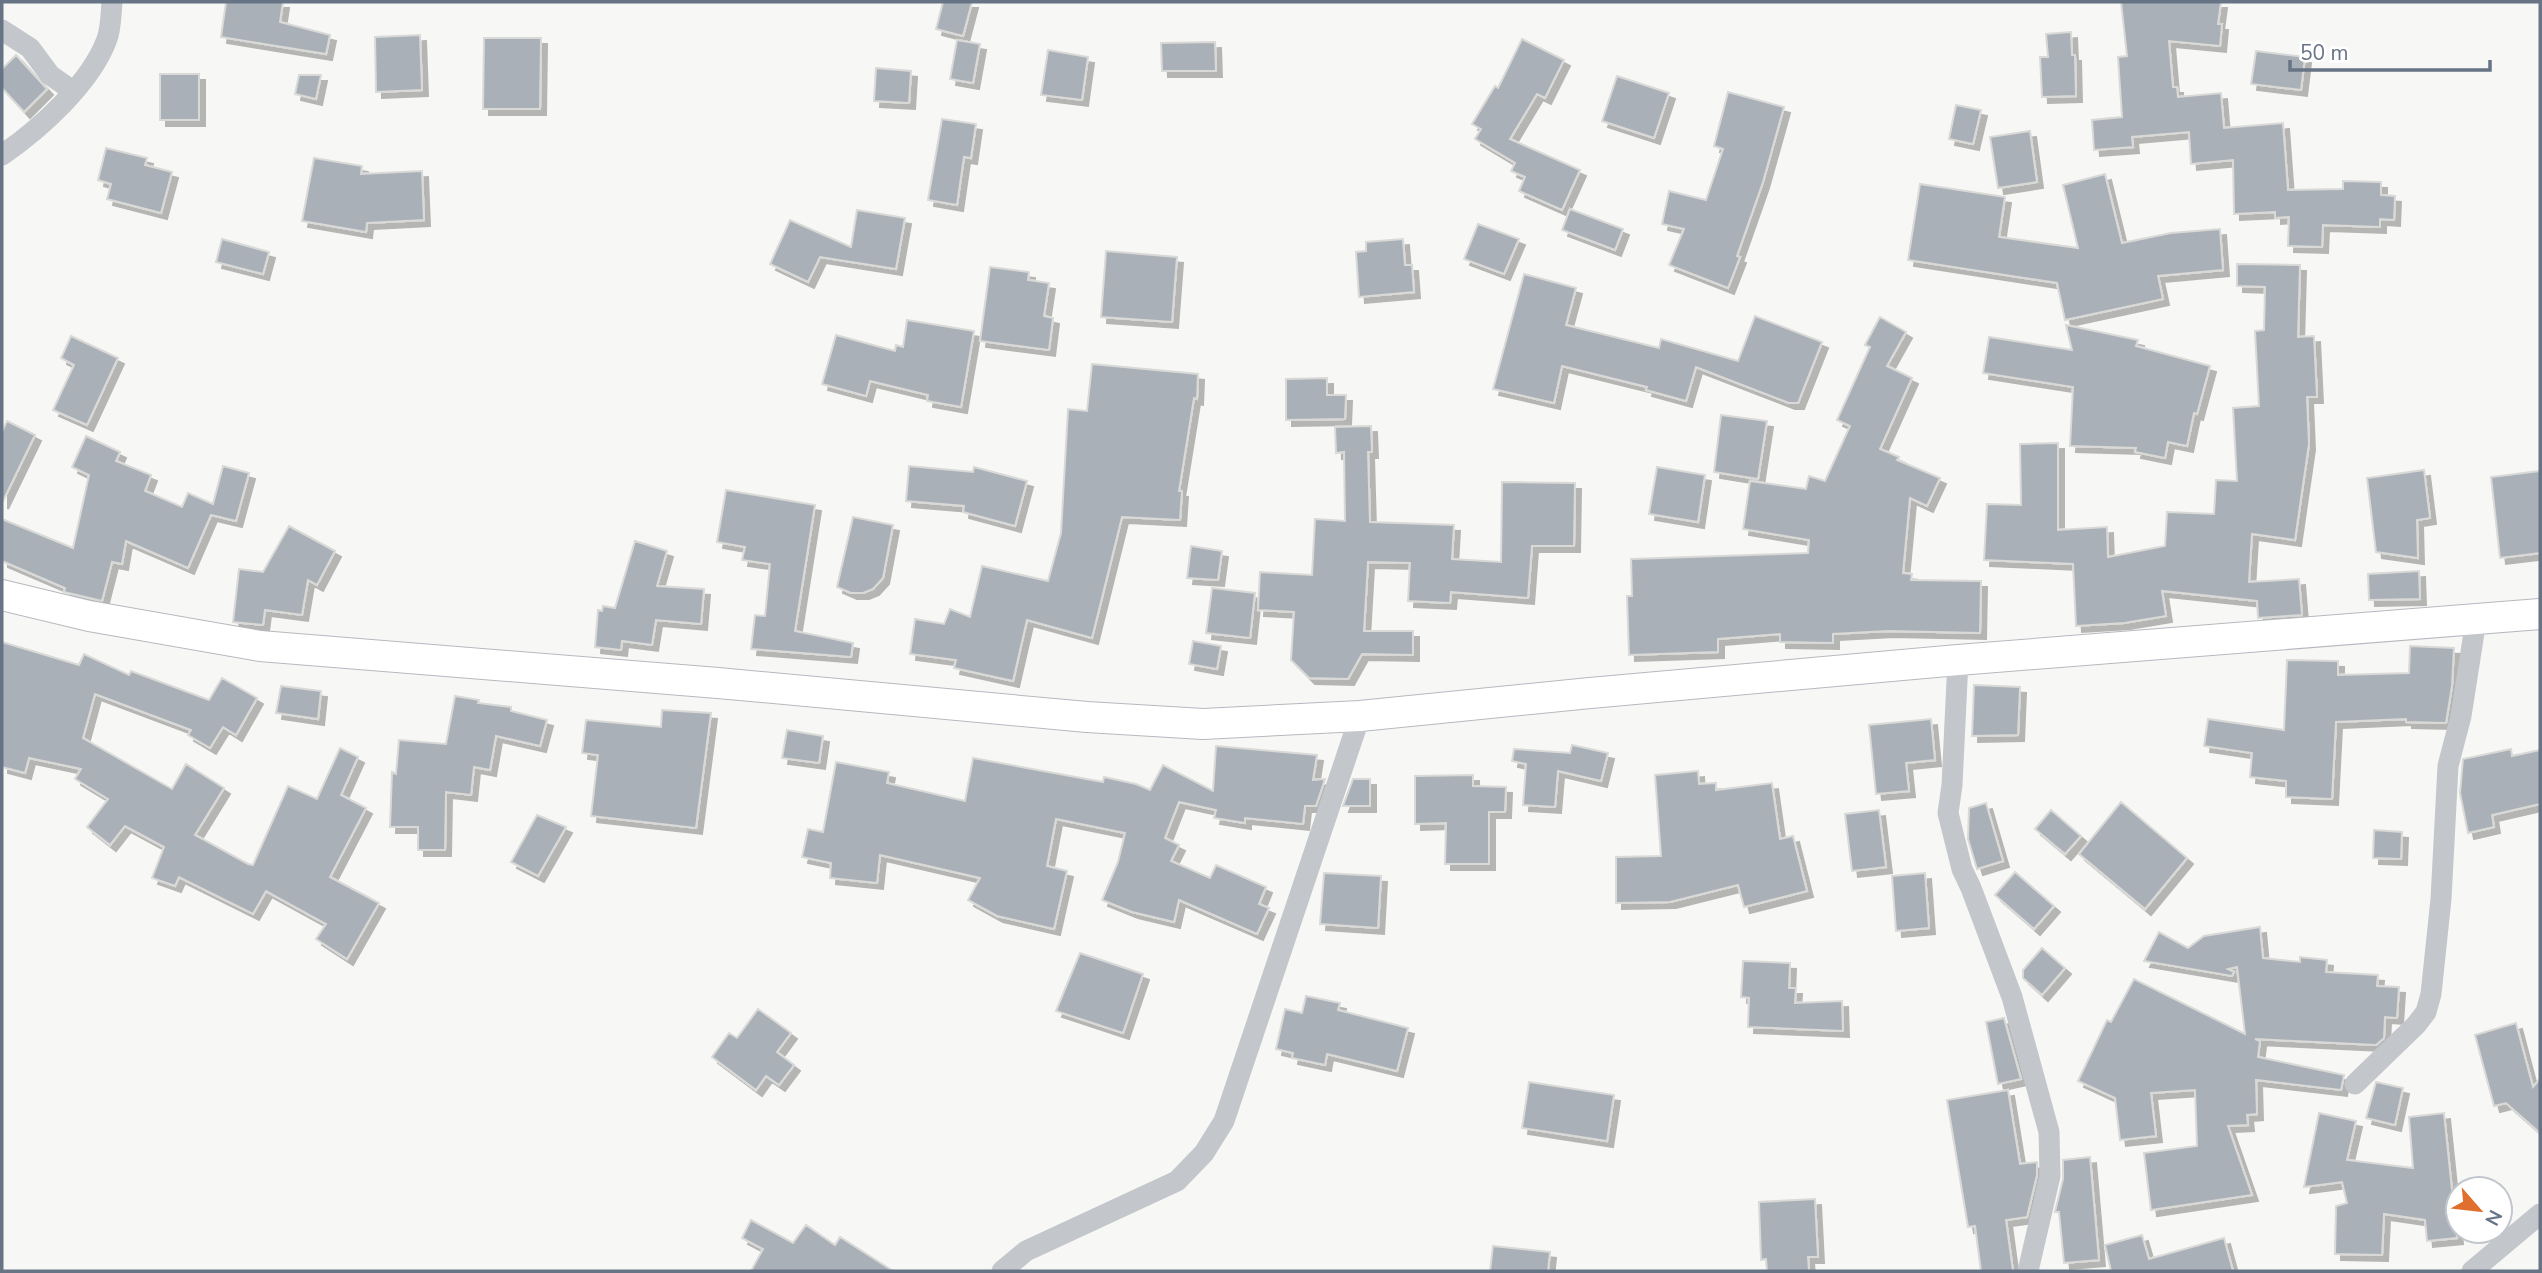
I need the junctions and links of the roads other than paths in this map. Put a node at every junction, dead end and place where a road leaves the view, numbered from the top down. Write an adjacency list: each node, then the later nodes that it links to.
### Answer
1 (112, 2): 3 (street)
2 (2, 30): 3 (street)
3 (73, 91): 4 (street)
4 (2, 155)
5 (2, 595): 9 (main road)
6 (2540, 614): 7 (main road)
7 (2476, 620): 8 (main road); 10 (street)
8 (1958, 660): 9 (main road); 13 (street)
9 (1360, 716): 12 (street)
10 (2355, 1084)
11 (2540, 1214): 14 (street)
12 (1002, 1271)
13 (2028, 1271)
14 (2472, 1271)

